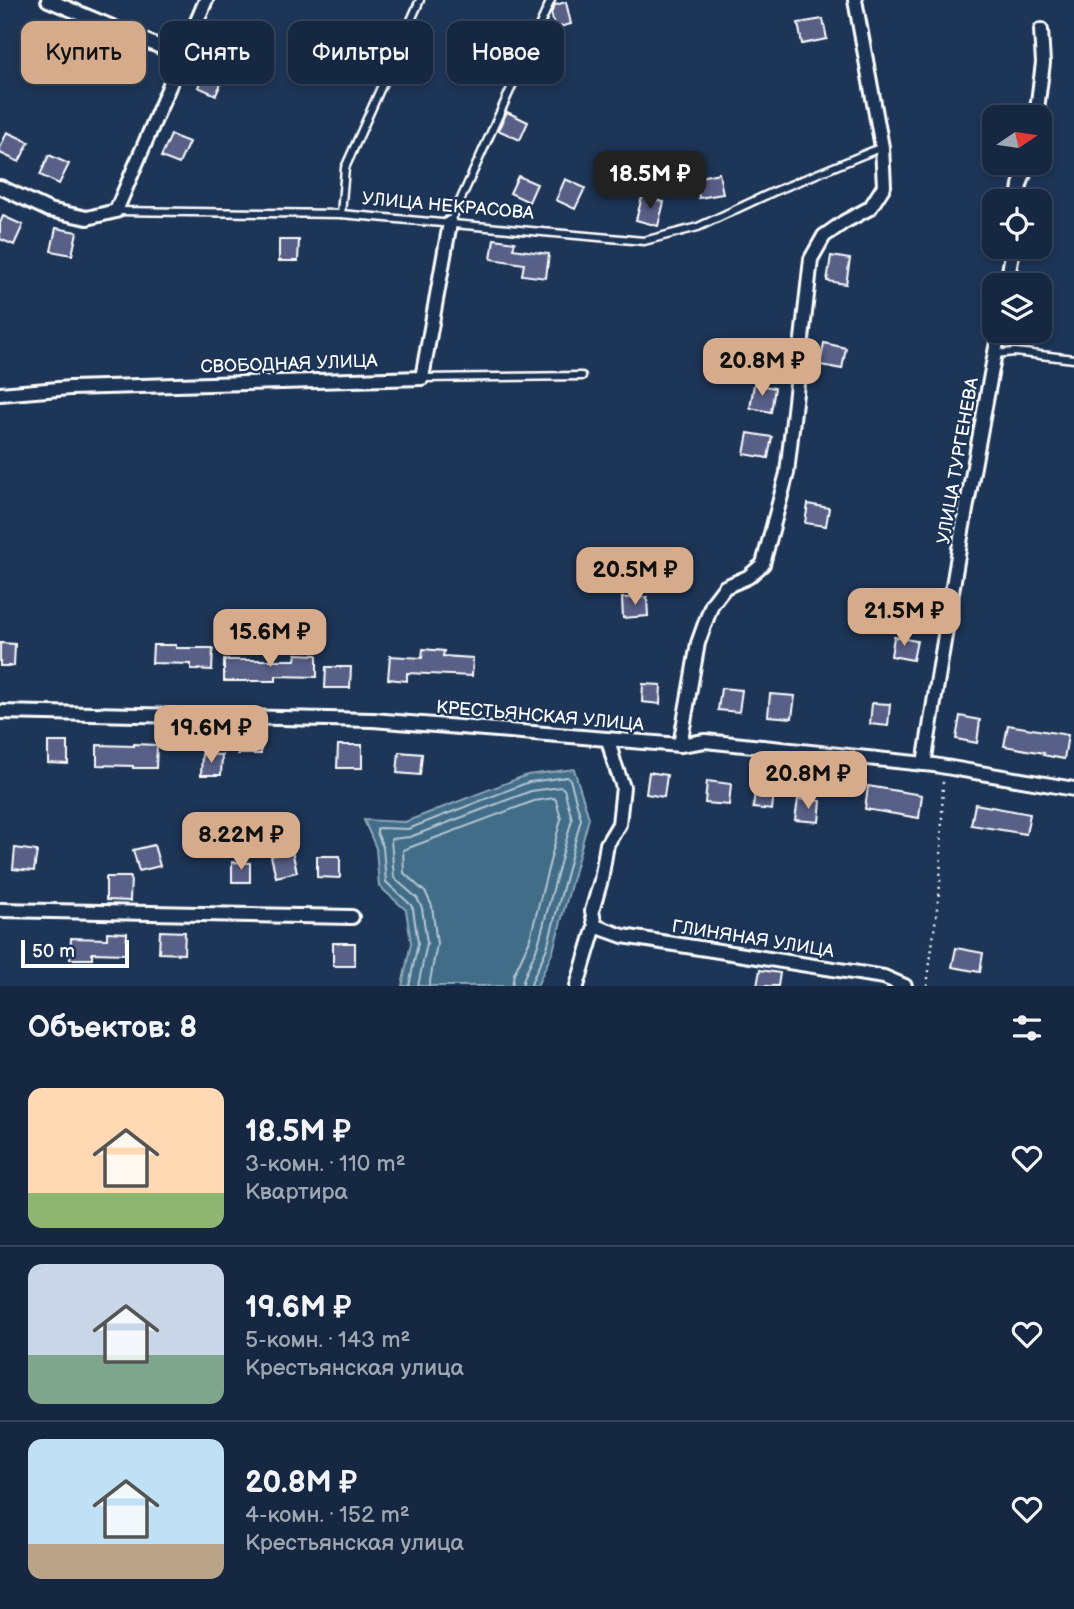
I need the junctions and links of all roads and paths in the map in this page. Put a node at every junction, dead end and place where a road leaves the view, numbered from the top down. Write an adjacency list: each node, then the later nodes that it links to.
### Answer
1 (48, 0): 8 (street)
2 (206, 0): 6 (street)
3 (421, 0): 14 (lane)
4 (551, 0): 15 (lane)
5 (855, 0): 11 (street)
6 (197, 21)
7 (1041, 30): 10 (street)
8 (160, 47)
9 (170, 84): 13 (street)
10 (1037, 105)
11 (882, 147): 15 (lane, УЛИЦА НЕКРАСОВА); 24 (street)
12 (0, 187): 13 (street, УЛИЦА НЕКРАСОВА)
13 (116, 211): 14 (lane, УЛИЦА НЕКРАСОВА)
14 (341, 214): 15 (lane, УЛИЦА НЕКРАСОВА)
15 (450, 223): 20 (street)
16 (997, 343): 17 (street, УЛИЦА ТУРГЕНЕВА)
17 (995, 355): 18 (lane); 25 (street, УЛИЦА ТУРГЕНЕВА)
18 (1074, 359)
19 (582, 376): 20 (lane)
20 (422, 378): 21 (street, СВОБОДНАЯ УЛИЦА)
21 (0, 394)
22 (0, 712): 23 (street, КРЕСТЬЯНСКАЯ УЛИЦА)
23 (608, 739): 24 (street, КРЕСТЬЯНСКАЯ УЛИЦА); 30 (street)
24 (680, 745): 25 (street, КРЕСТЬЯНСКАЯ УЛИЦА)
25 (924, 764): 26 (street, КРЕСТЬЯНСКАЯ УЛИЦА)
26 (944, 766): 27 (street, КРЕСТЬЯНСКАЯ УЛИЦА); 33 (path)
27 (1074, 789)
28 (0, 910): 29 (street)
29 (352, 917)
30 (595, 926): 31 (street); 32 (street, ГЛИНЯНАЯ УЛИЦА)
31 (577, 986)
32 (905, 986)
33 (927, 986)

